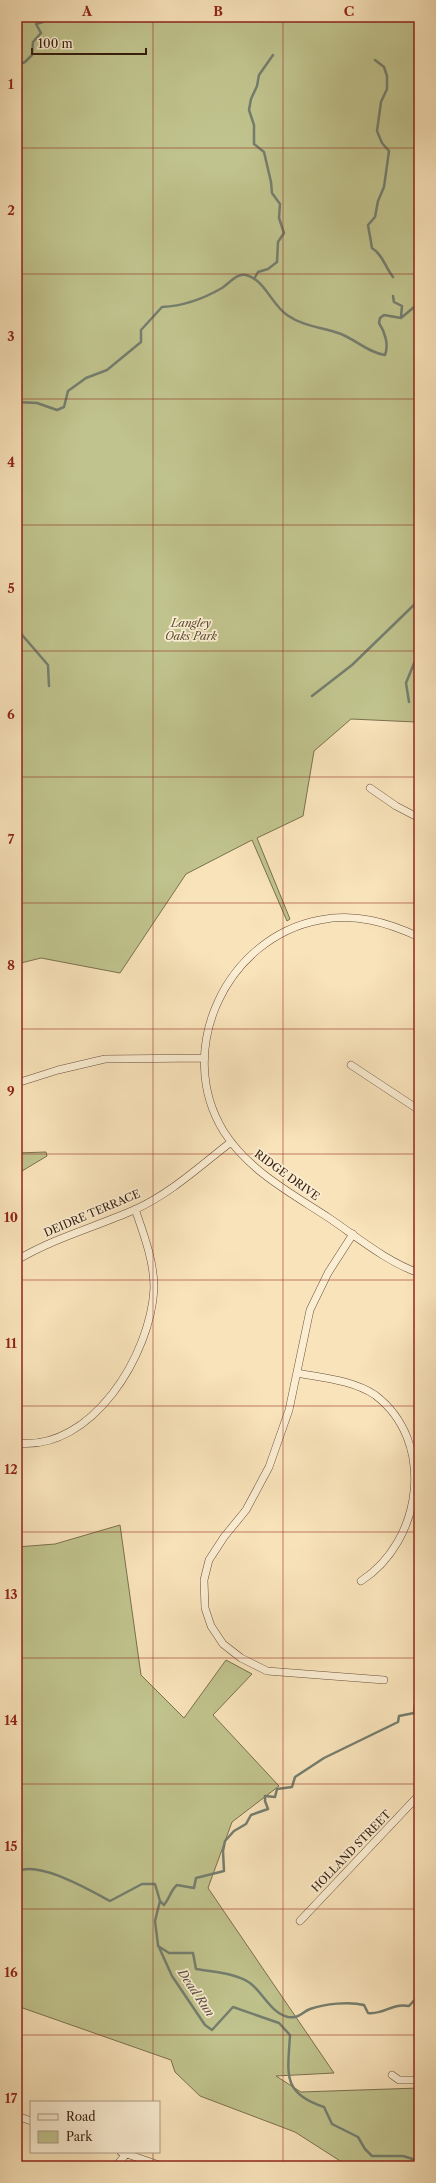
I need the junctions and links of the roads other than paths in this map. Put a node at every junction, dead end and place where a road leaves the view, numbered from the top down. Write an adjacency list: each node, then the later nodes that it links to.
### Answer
1 (370, 788): 2 (street)
2 (419, 818)
3 (419, 937): 4 (street, RIDGE DRIVE)
4 (204, 1058): 6 (street); 8 (street, RIDGE DRIVE)
5 (350, 1065): 7 (street)
6 (17, 1083)
7 (419, 1110)
8 (231, 1142): 9 (street, DEIDRE TERRACE); 10 (street, RIDGE DRIVE)
9 (135, 1209): 11 (street, DEIDRE TERRACE); 14 (street)
10 (353, 1234): 12 (street, RIDGE DRIVE); 13 (street)
11 (17, 1260)
12 (419, 1273)
13 (296, 1373): 15 (street); 16 (street)
14 (17, 1443)
15 (361, 1581)
16 (384, 1680)
17 (419, 1795): 18 (street, HOLLAND STREET)
18 (300, 1921)
19 (392, 2075): 20 (street)
20 (419, 2080)
21 (17, 2116): 22 (street)
22 (30, 2121)
23 (124, 2153): 24 (street); 25 (street)
24 (116, 2166)
25 (162, 2166)

